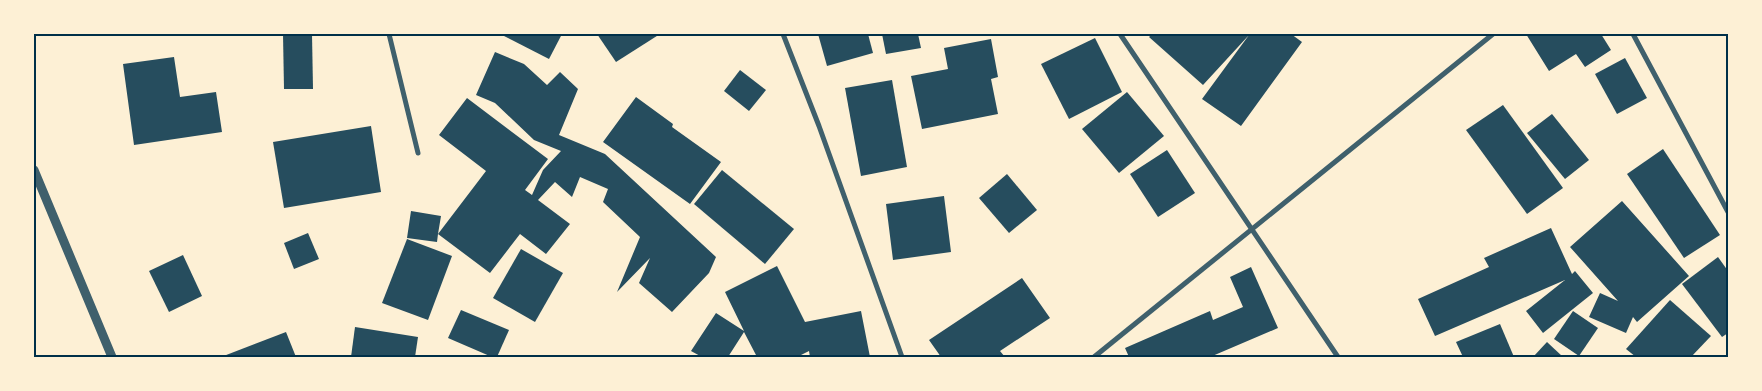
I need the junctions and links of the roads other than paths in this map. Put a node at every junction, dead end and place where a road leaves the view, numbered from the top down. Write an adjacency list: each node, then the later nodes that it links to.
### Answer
1 (389, 34): 6 (street)
2 (783, 34): 11 (street)
3 (1120, 34): 9 (street)
4 (1493, 34): 9 (street)
5 (1633, 34): 8 (street)
6 (418, 153)
7 (34, 170): 10 (street)
8 (1728, 212)
9 (1252, 229): 12 (street); 13 (street)
10 (112, 357)
11 (902, 357)
12 (1094, 357)
13 (1338, 357)

